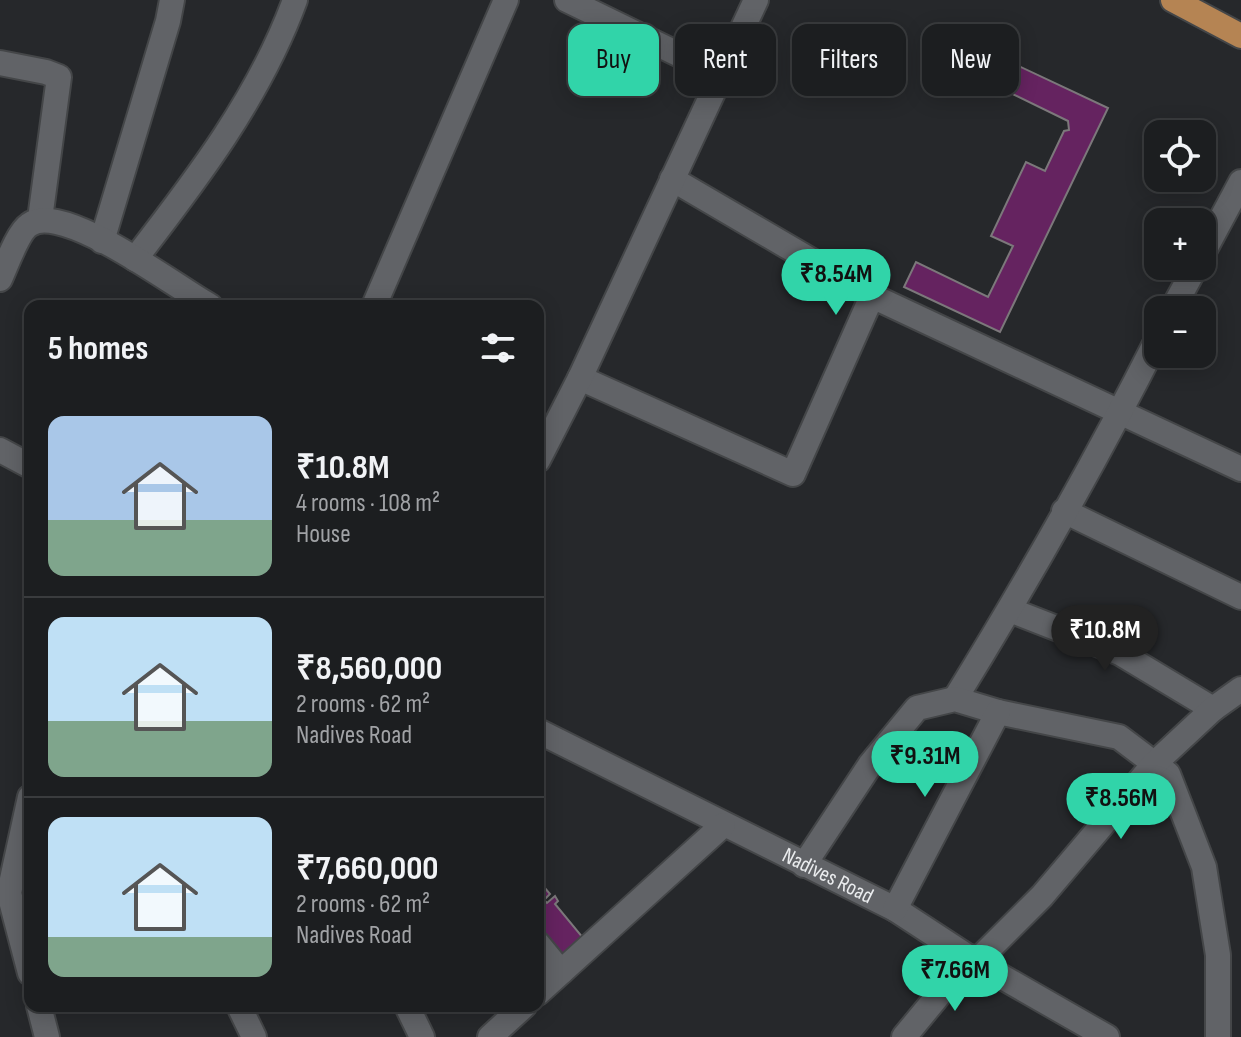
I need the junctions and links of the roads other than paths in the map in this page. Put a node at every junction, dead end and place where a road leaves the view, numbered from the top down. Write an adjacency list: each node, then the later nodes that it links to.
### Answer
1 (172, 0): 16 (street)
2 (295, 0): 17 (street)
3 (506, 0): 21 (street)
4 (567, 0): 9 (street)
5 (756, 0): 7 (street)
6 (1188, 4): 8 (main road)
7 (745, 24)
8 (1241, 36)
9 (675, 53)
10 (0, 63): 14 (street)
11 (711, 96): 12 (street)
12 (672, 179): 19 (street); 23 (street)
13 (1241, 182): 15 (street)
14 (40, 219): 16 (street); 18 (street)
15 (1216, 229)
16 (102, 241): 17 (street)
17 (135, 259): 20 (street)
18 (0, 279)
19 (872, 296): 23 (street); 24 (street)
20 (200, 300)
21 (377, 300)
22 (1144, 366): 24 (street)
23 (580, 378): 25 (street)
24 (1121, 411): 28 (street); 29 (street)
25 (544, 448)
26 (0, 450): 27 (street)
27 (24, 463)
28 (1241, 469)
29 (1064, 511): 30 (street); 31 (street)
30 (1241, 597)
31 (1010, 610): 33 (street); 34 (street)
32 (1241, 689): 34 (street)
33 (955, 699): 35 (street); 40 (street)
34 (1213, 709): 37 (street)
35 (998, 712): 37 (street); 41 (street)
36 (544, 734): 38 (street, Nadives Road)
37 (1154, 764): 44 (street); 57 (street)
38 (723, 825): 40 (street, Nadives Road); 45 (street)
39 (24, 850): 42 (street)
40 (804, 865): 41 (street, Nadives Road)
41 (895, 909): 44 (street, Nadives Road)
42 (24, 950)
43 (544, 951): 45 (street)
44 (973, 960): 55 (street); 56 (street, Nadives Road)
45 (561, 972): 46 (street)
46 (544, 988)
47 (41, 1012): 51 (street)
48 (242, 1012): 52 (street)
49 (410, 1012): 53 (street)
50 (517, 1012): 54 (street)
51 (47, 1037)
52 (254, 1037)
53 (422, 1037)
54 (490, 1037)
55 (904, 1037)
56 (1107, 1037)
57 (1218, 1037)

